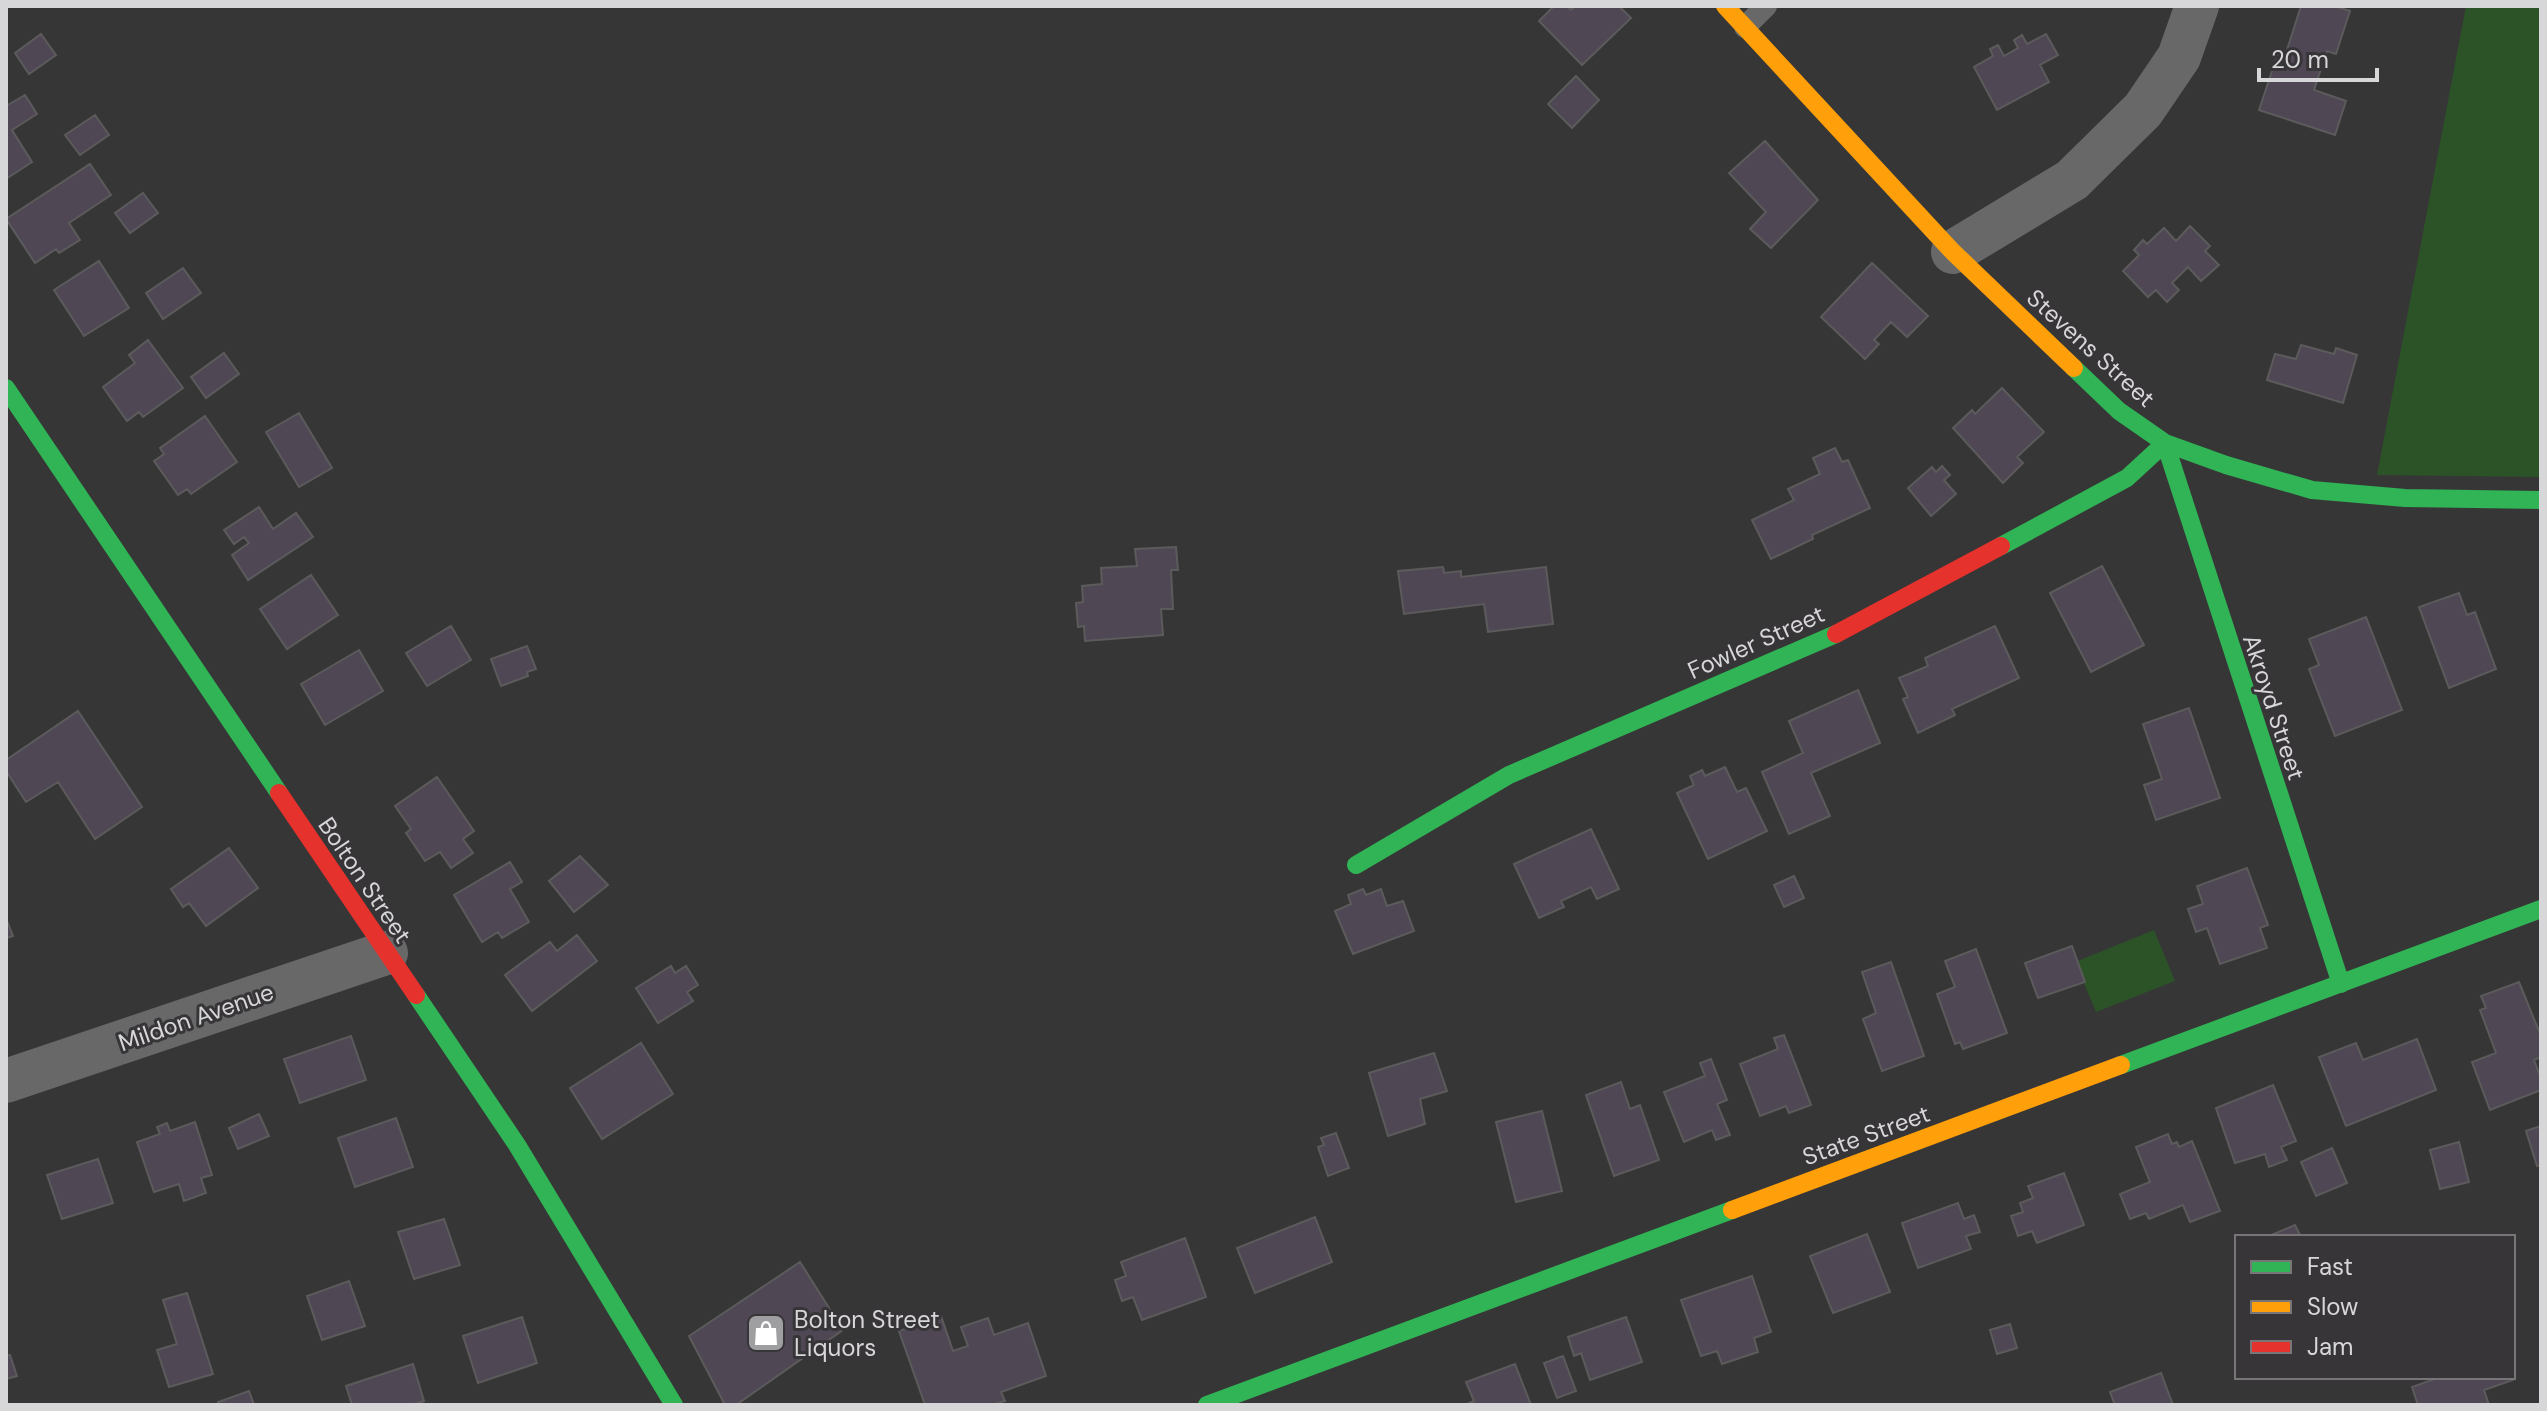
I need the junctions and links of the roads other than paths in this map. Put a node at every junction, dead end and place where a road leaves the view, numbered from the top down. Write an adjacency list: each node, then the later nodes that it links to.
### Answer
1 (1725, 6): 4 (street, Stevens Street)
2 (1766, 6): 4 (lane)
3 (2197, 6): 5 (street)
4 (1745, 27): 5 (street, Stevens Street)
5 (1953, 252): 7 (street, Stevens Street)
6 (6, 388): 11 (street, Bolton Street)
7 (2165, 443): 8 (street, Stevens Street); 9 (street, Fowler Street); 12 (street, Akroyd Street)
8 (2541, 500)
9 (1356, 865)
10 (2541, 909): 12 (street, State Street)
11 (386, 953): 13 (street, Mildon Avenue); 14 (street, Bolton Street)
12 (2341, 984): 15 (street, State Street)
13 (6, 1081)
14 (668, 1403)
15 (1207, 1405)

